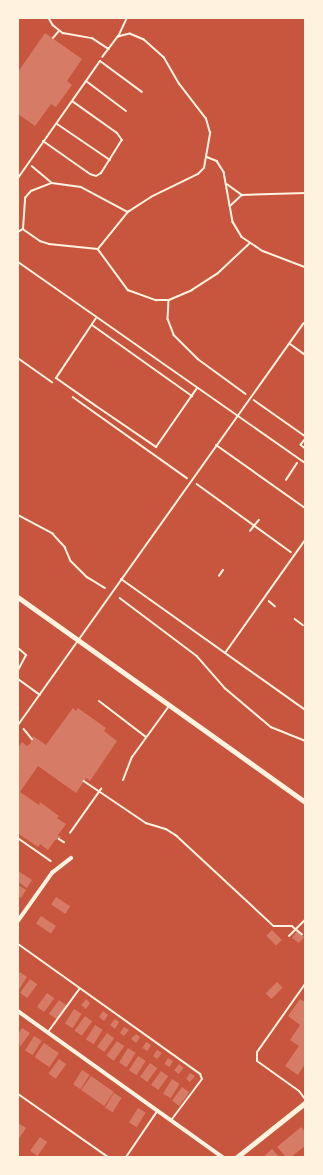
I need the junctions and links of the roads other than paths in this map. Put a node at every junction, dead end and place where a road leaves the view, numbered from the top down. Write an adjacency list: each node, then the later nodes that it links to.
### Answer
1 (86, 81): 2 (lane); 3 (lane); 4 (lane)
2 (142, 92)
3 (72, 101): 5 (lane); 7 (lane)
4 (126, 111)
5 (56, 123): 6 (lane); 7 (lane)
6 (43, 142): 7 (lane); 8 (lane)
7 (110, 160)
8 (18, 178)
9 (18, 262): 10 (lane)
10 (96, 317): 12 (lane); 15 (lane)
11 (304, 324): 13 (lane)
12 (92, 325): 16 (lane); 16 (lane)
13 (290, 344): 14 (lane); 17 (lane)
14 (305, 355)
15 (197, 388): 16 (lane); 17 (lane)
16 (192, 396)
17 (237, 416): 18 (lane); 19 (lane)
18 (216, 445): 20 (lane); 22 (lane)
19 (305, 463)
20 (305, 508)
21 (305, 540): 26 (lane)
22 (121, 579): 24 (lane); 26 (lane)
23 (18, 597): 24 (street)
24 (78, 639): 29 (lane); 31 (street)
25 (18, 648): 27 (lane)
26 (225, 653): 32 (lane)
27 (18, 670)
28 (18, 679): 29 (lane)
29 (40, 695): 33 (lane)
30 (99, 701): 34 (lane)
31 (170, 705): 34 (lane); 36 (street)
32 (305, 710)
33 (18, 725)
34 (146, 737): 35 (lane)
35 (122, 780)
36 (305, 802)
37 (71, 858): 38 (street)
38 (18, 921)
39 (18, 944): 41 (lane)
40 (305, 984): 45 (lane)
41 (80, 988): 43 (lane); 48 (lane)
42 (18, 1011): 43 (street)
43 (48, 1032): 47 (street)
44 (18, 1094): 49 (lane)
45 (305, 1099)
46 (305, 1103): 52 (street)
47 (158, 1110): 48 (street); 50 (lane)
48 (172, 1119): 51 (street)
49 (108, 1157)
50 (126, 1157)
51 (223, 1157)
52 (237, 1157)

